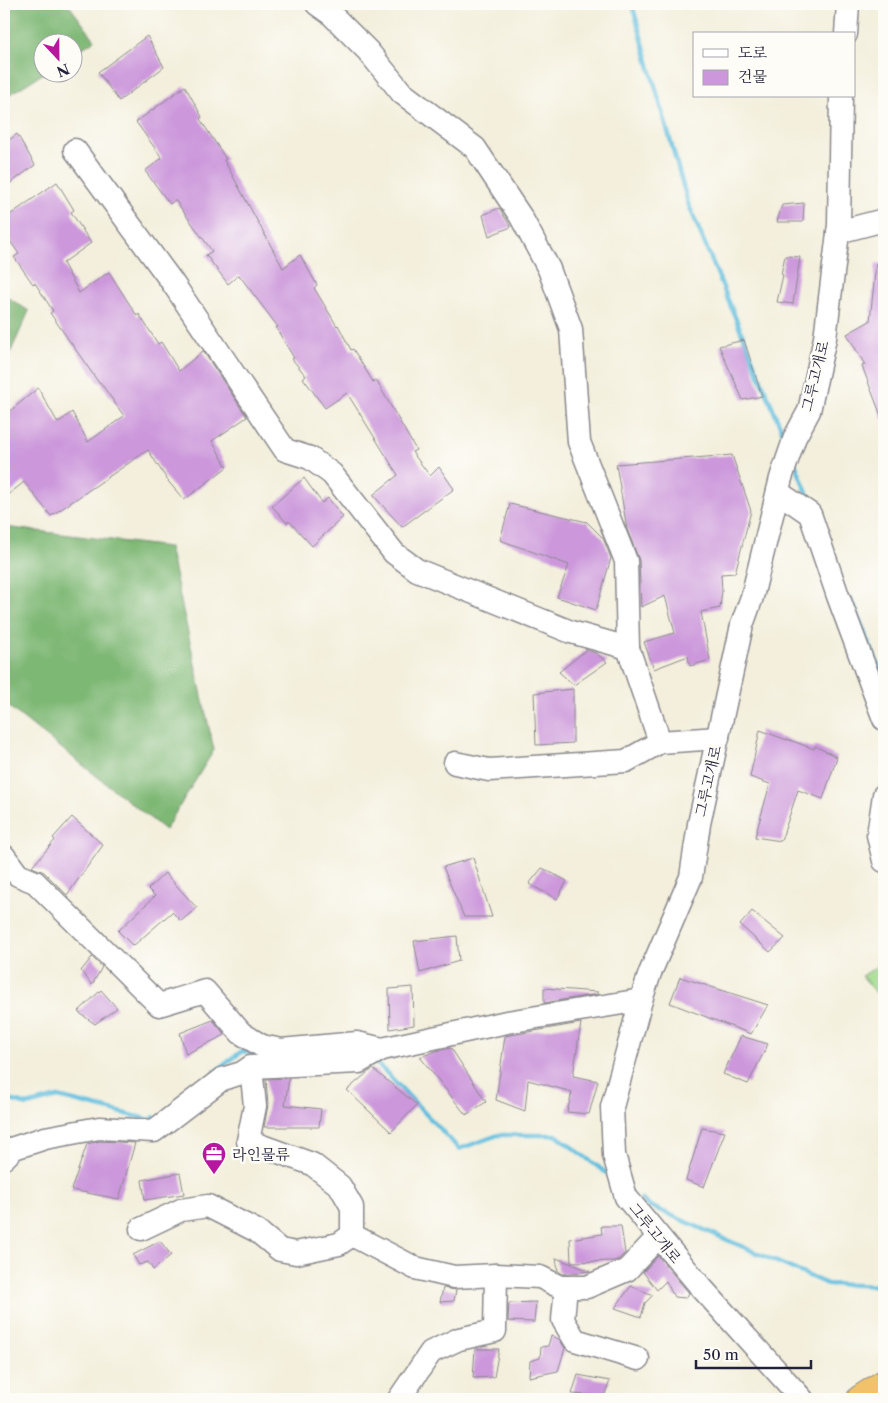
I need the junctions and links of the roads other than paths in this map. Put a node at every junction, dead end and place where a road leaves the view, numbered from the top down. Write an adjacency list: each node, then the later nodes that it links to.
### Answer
1 (317, 4): 9 (street)
2 (848, 4): 3 (street)
3 (846, 32)
4 (840, 98): 7 (street, 그루고개로)
5 (75, 150): 9 (street)
6 (884, 220): 7 (street)
7 (838, 232): 8 (street, 그루고개로)
8 (779, 485): 10 (street); 11 (street, 그루고개로)
9 (628, 648): 12 (street)
10 (884, 719)
11 (718, 738): 12 (street); 17 (street, 그루고개로)
12 (660, 742): 13 (street)
13 (455, 763)
14 (884, 795): 16 (street)
15 (4, 856): 18 (street)
16 (884, 861)
17 (641, 1000): 18 (street); 23 (street, 그루고개로)
18 (372, 1054): 19 (street)
19 (251, 1067): 20 (street); 22 (street)
20 (4, 1158)
21 (141, 1229): 22 (street)
22 (352, 1235): 24 (street)
23 (658, 1237): 25 (street); 29 (street, 그루고개로)
24 (496, 1275): 25 (street); 28 (street)
25 (566, 1287): 26 (street)
26 (638, 1359)
27 (884, 1384): 30 (highway)
28 (399, 1399)
29 (802, 1399)
30 (861, 1399)

